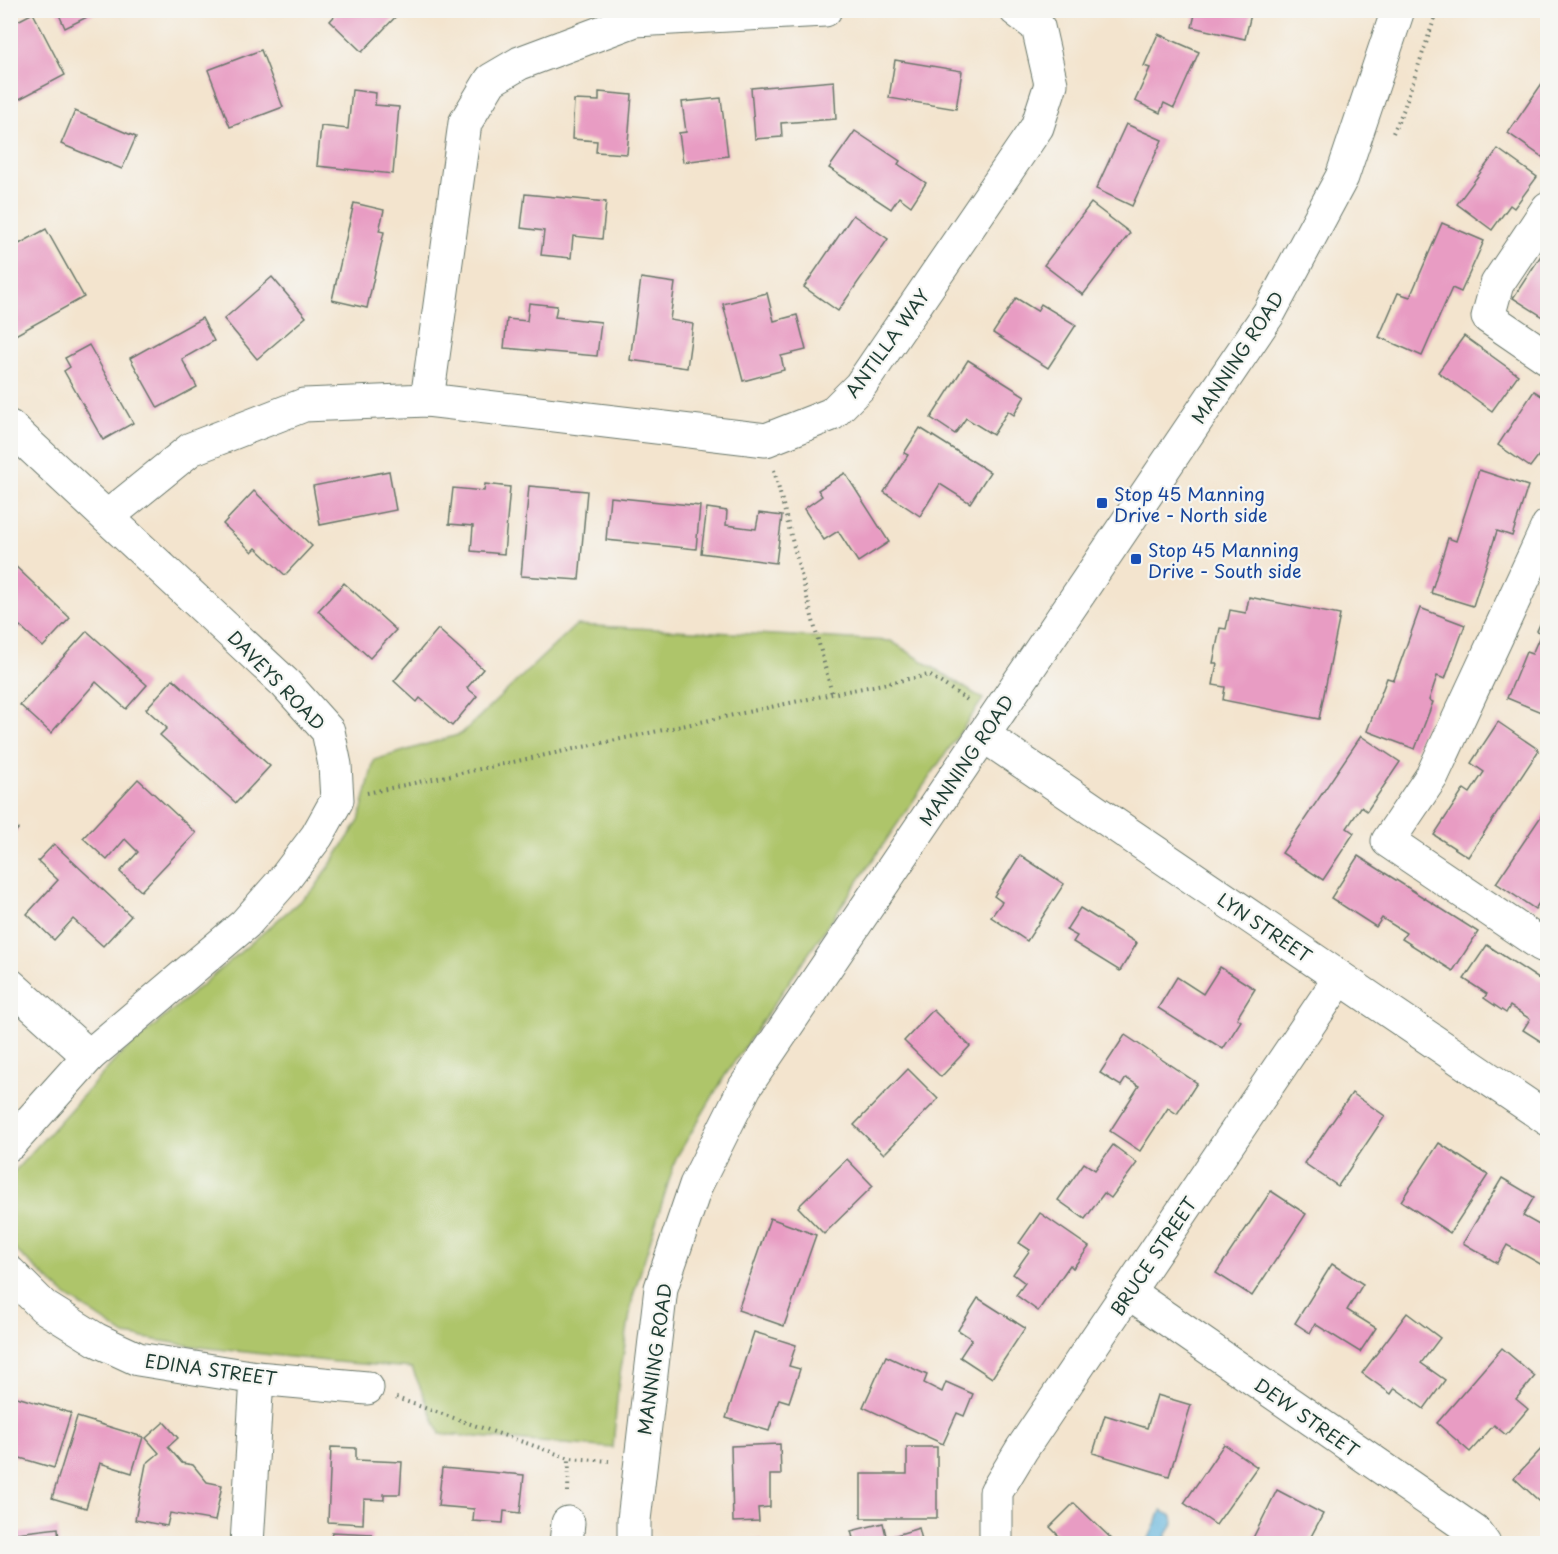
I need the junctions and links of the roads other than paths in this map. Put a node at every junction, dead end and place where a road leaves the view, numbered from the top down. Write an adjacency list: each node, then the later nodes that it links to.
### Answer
1 (825, 10): 6 (street)
2 (1398, 10): 10 (street, MANNING ROAD)
3 (1038, 16): 6 (street, ANTILLA WAY)
4 (1548, 208): 5 (street)
5 (1548, 357)
6 (427, 400): 8 (street, ANTILLA WAY)
7 (10, 427): 8 (street, DAVEYS ROAD)
8 (107, 517): 14 (street, DAVEYS ROAD)
9 (1547, 530): 11 (street)
10 (989, 727): 12 (street, LYN STREET); 22 (street, MANNING ROAD)
11 (1548, 937)
12 (1340, 978): 15 (street, LYN STREET); 18 (street, BRUCE STREET)
13 (10, 985): 14 (street)
14 (89, 1056): 16 (street)
15 (1548, 1119)
16 (10, 1144)
17 (10, 1273): 19 (street, EDINA STREET)
18 (1128, 1293): 23 (street, BRUCE STREET); 24 (street, DEW STREET)
19 (257, 1378): 20 (street, EDINA STREET); 21 (street)
20 (367, 1388)
21 (247, 1544)
22 (634, 1544)
23 (996, 1544)
24 (1484, 1544)

